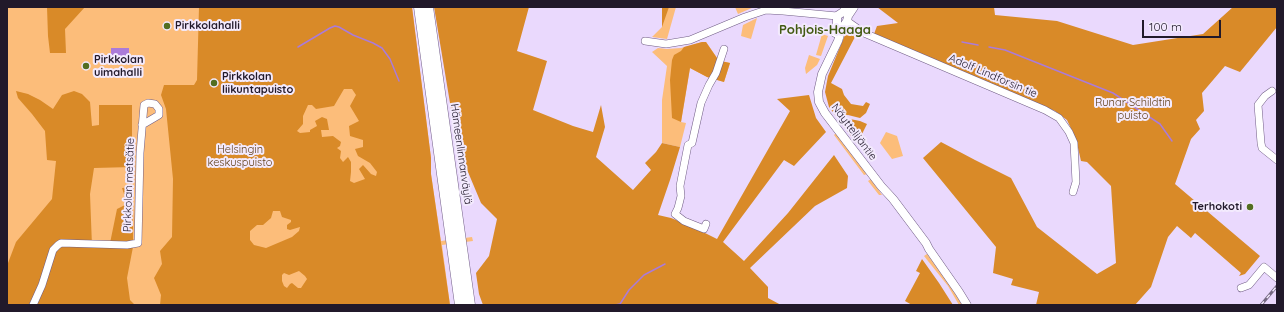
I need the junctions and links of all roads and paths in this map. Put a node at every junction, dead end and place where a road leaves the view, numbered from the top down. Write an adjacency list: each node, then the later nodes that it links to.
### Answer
1 (419, 7): 16 (highway, Hämeenlinnanväylä)
2 (428, 7): 12 (highway, Hämeenlinnanväylä)
3 (854, 7): 4 (main road, Näyttelijäntie)
4 (843, 17): 5 (street); 10 (street, Adolf Lindforsin tie); 19 (main road, Näyttelijäntie)
5 (645, 41)
6 (724, 49): 11 (street)
7 (1272, 91): 9 (street)
8 (142, 125): 15 (street, Pirkkolan metsätie)
9 (1277, 160)
10 (1073, 192)
11 (706, 224)
12 (461, 245): 17 (highway, Hämeenlinnanväylä); 18 (highway)
13 (1277, 278): 14 (street)
14 (1242, 288)
15 (33, 305)
16 (460, 305)
17 (470, 305)
18 (476, 305)
19 (967, 305)

